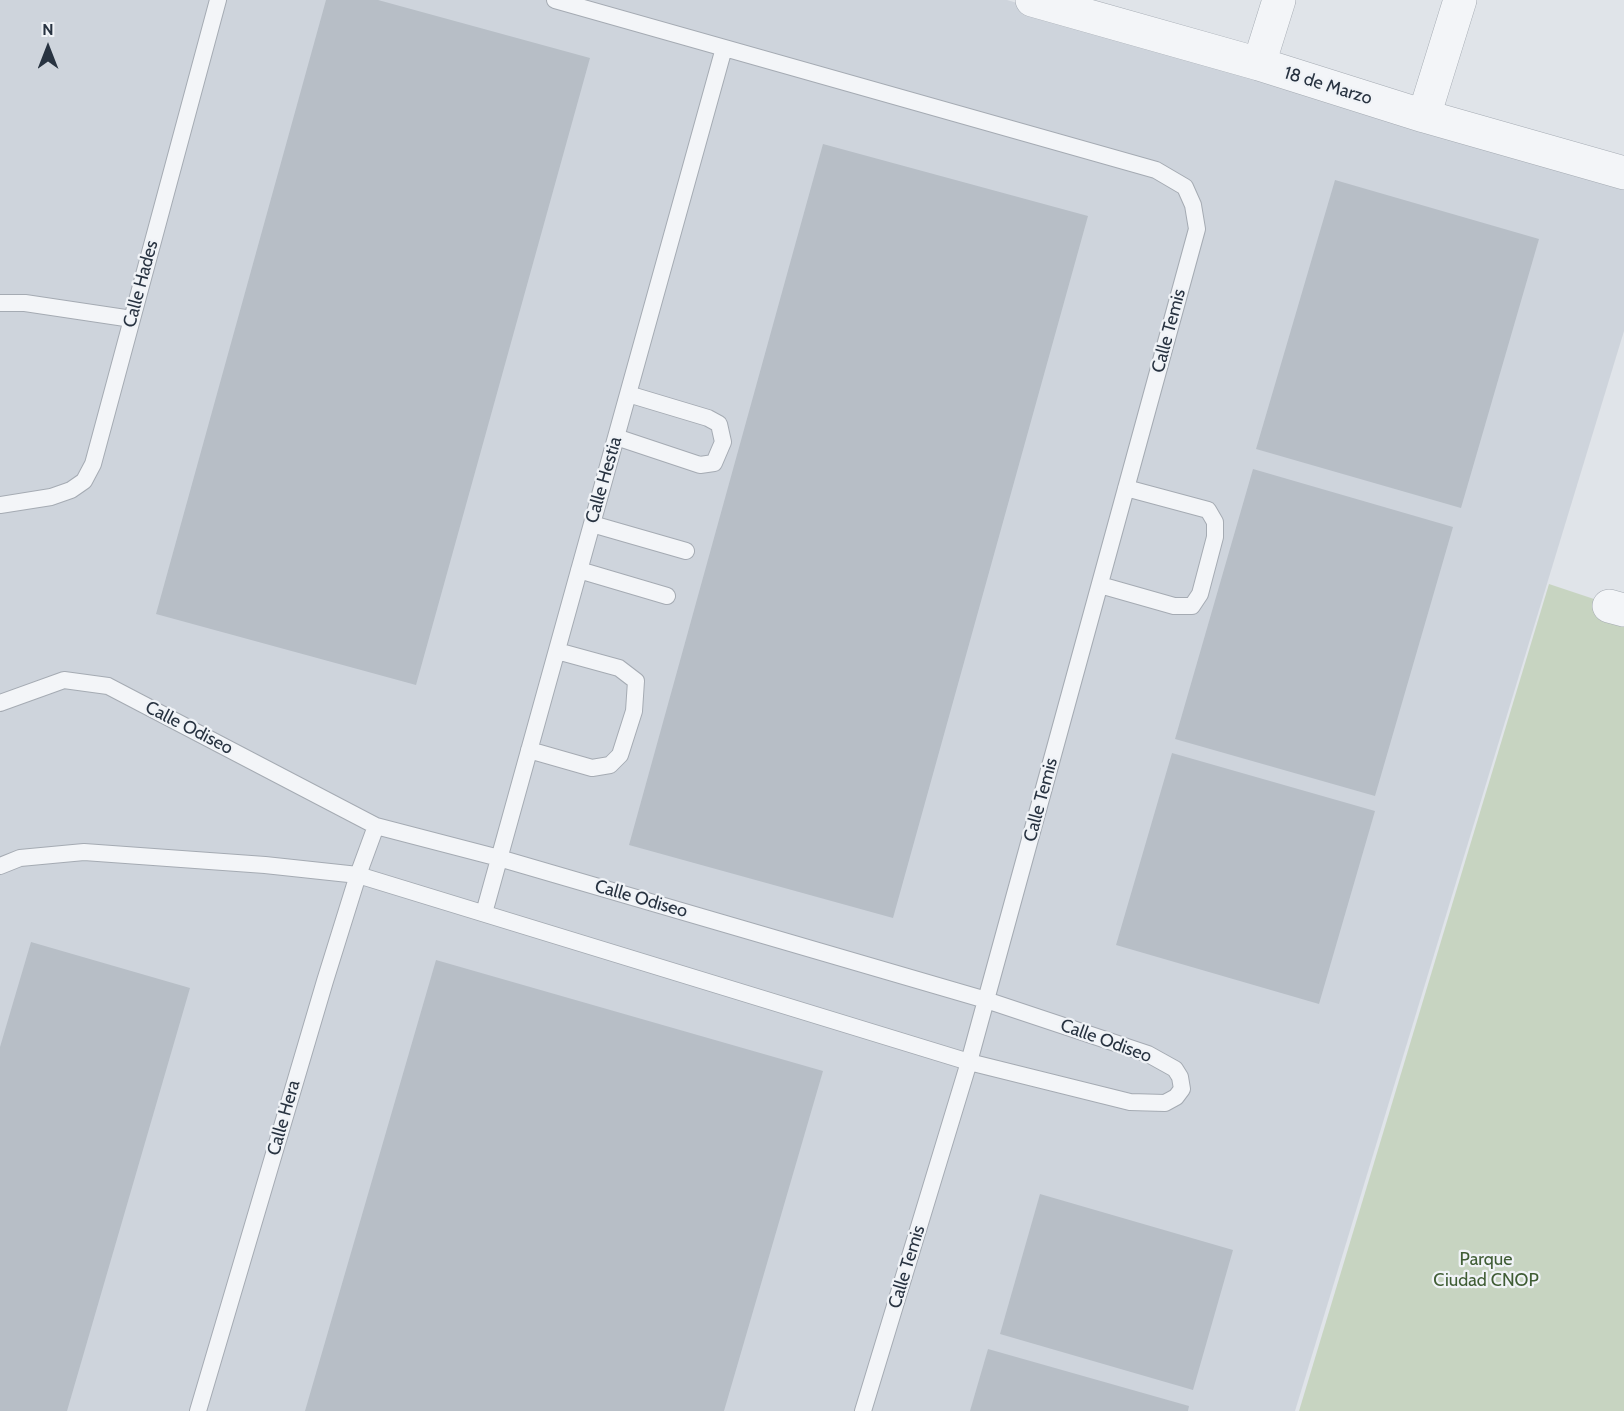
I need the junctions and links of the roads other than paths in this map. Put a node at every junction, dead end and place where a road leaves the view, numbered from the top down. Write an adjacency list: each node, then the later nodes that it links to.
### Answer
1 (218, 0): 11 (lane, Calle Hades)
2 (555, 0): 6 (lane)
3 (1032, 0): 7 (street, 18 de Marzo)
4 (1279, 0): 7 (street)
5 (1460, 0): 8 (street)
6 (724, 48): 12 (lane, Calle Hestia); 14 (lane, Calle Temis)
7 (1259, 64): 8 (street, 18 de Marzo)
8 (1424, 116): 9 (street, 18 de Marzo)
9 (1624, 173)
10 (0, 303): 11 (lane)
11 (132, 319): 15 (lane, Calle Hades)
12 (628, 394): 13 (lane, Calle Hestia); 13 (lane)
13 (616, 437): 16 (lane, Calle Hestia)
14 (1126, 488): 19 (lane, Calle Temis); 19 (lane)
15 (0, 505)
16 (592, 524): 17 (lane); 18 (lane, Calle Hestia)
17 (686, 551)
18 (579, 570): 20 (lane); 21 (lane, Calle Hestia)
19 (1100, 585): 29 (lane, Calle Temis)
20 (667, 596)
21 (557, 651): 23 (lane, Calle Hestia); 23 (lane)
22 (0, 703): 24 (lane, Calle Odiseo)
23 (529, 750): 25 (lane, Calle Hestia)
24 (376, 826): 25 (lane, Calle Odiseo); 27 (lane, Calle Hera)
25 (499, 858): 28 (lane, Calle Hestia); 29 (lane, Calle Odiseo)
26 (0, 866): 27 (lane, Calle Odiseo)
27 (358, 875): 28 (lane, Calle Odiseo); 31 (lane, Calle Hera)
28 (484, 913): 30 (lane, Calle Odiseo)
29 (986, 1000): 30 (lane, Calle Temis); 30 (lane, Calle Odiseo)
30 (969, 1062): 32 (lane, Calle Temis)
31 (198, 1411)
32 (863, 1411)

